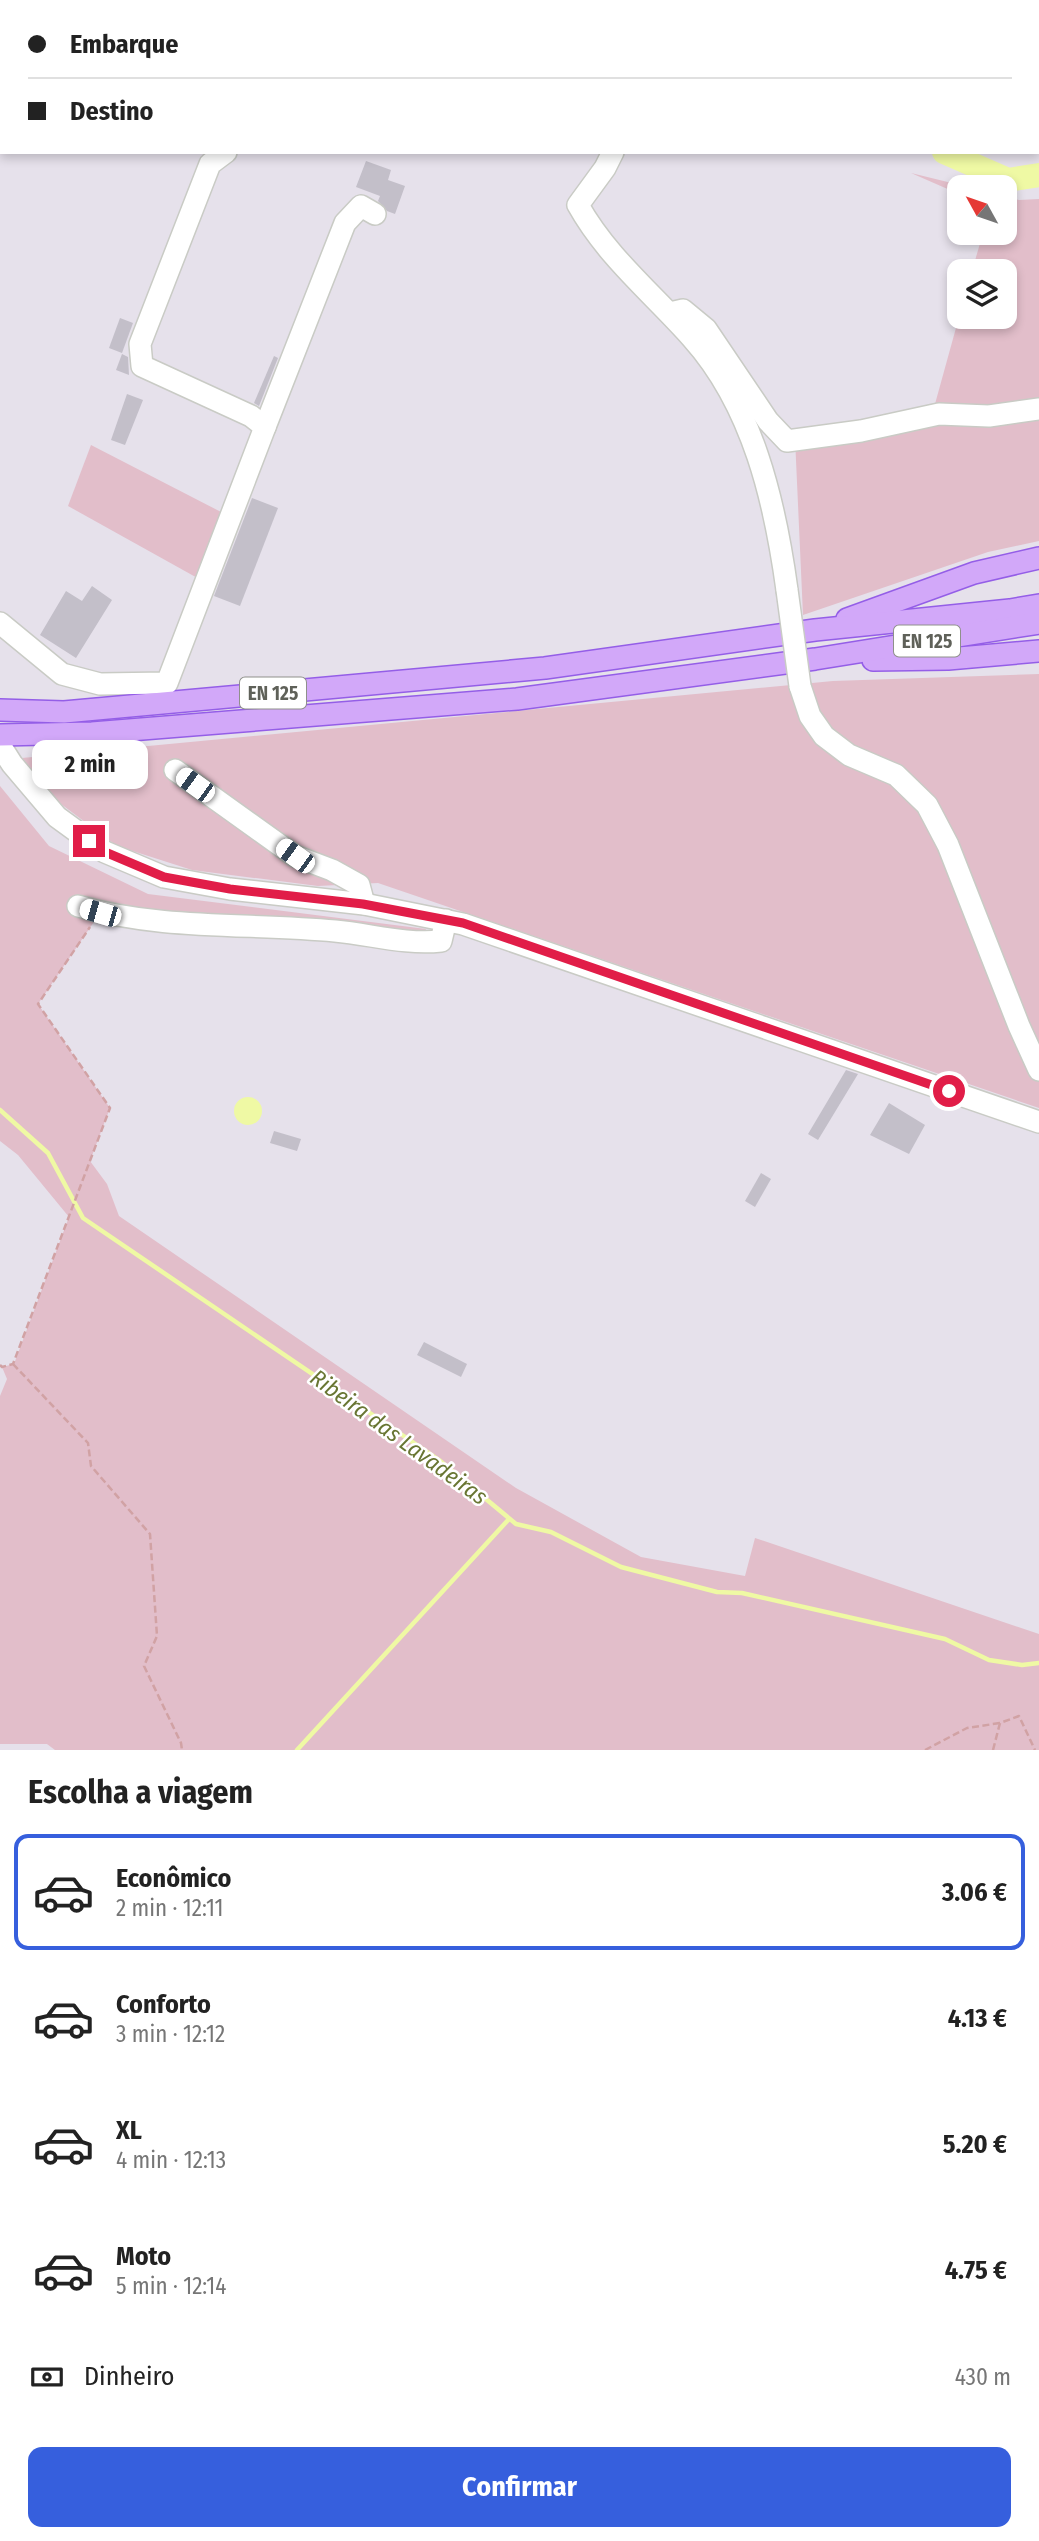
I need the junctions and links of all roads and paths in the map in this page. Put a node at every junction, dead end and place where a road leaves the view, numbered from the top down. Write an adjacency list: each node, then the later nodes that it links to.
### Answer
1 (223, 154): 6 (street)
2 (612, 154): 4 (street)
3 (375, 214): 6 (street)
4 (668, 314): 5 (street); 22 (street, bridge)
5 (1039, 409)
6 (265, 427): 9 (street)
7 (1039, 558): 11 (main road)
8 (1039, 605): 11 (main road, EN 125)
9 (0, 623)
10 (1039, 623): 13 (main road, EN 125)
11 (815, 630): 14 (main road, EN 125)
12 (1039, 652): 13 (main road)
13 (815, 659): 15 (main road, EN 125)
14 (0, 710)
15 (0, 735)
16 (0, 746): 18 (street)
17 (175, 770): 18 (street)
18 (363, 904): 21 (street)
19 (78, 906): 20 (street)
20 (100, 913): 21 (street); 24 (path)
21 (446, 920): 23 (street)
22 (1039, 1070)
23 (1039, 1122)
24 (13, 1364): 25 (path); 27 (path)
25 (0, 1365)
26 (1000, 1723): 28 (path); 29 (path); 30 (path)
27 (182, 1750)
28 (925, 1750)
29 (993, 1750)
30 (1035, 1750)

